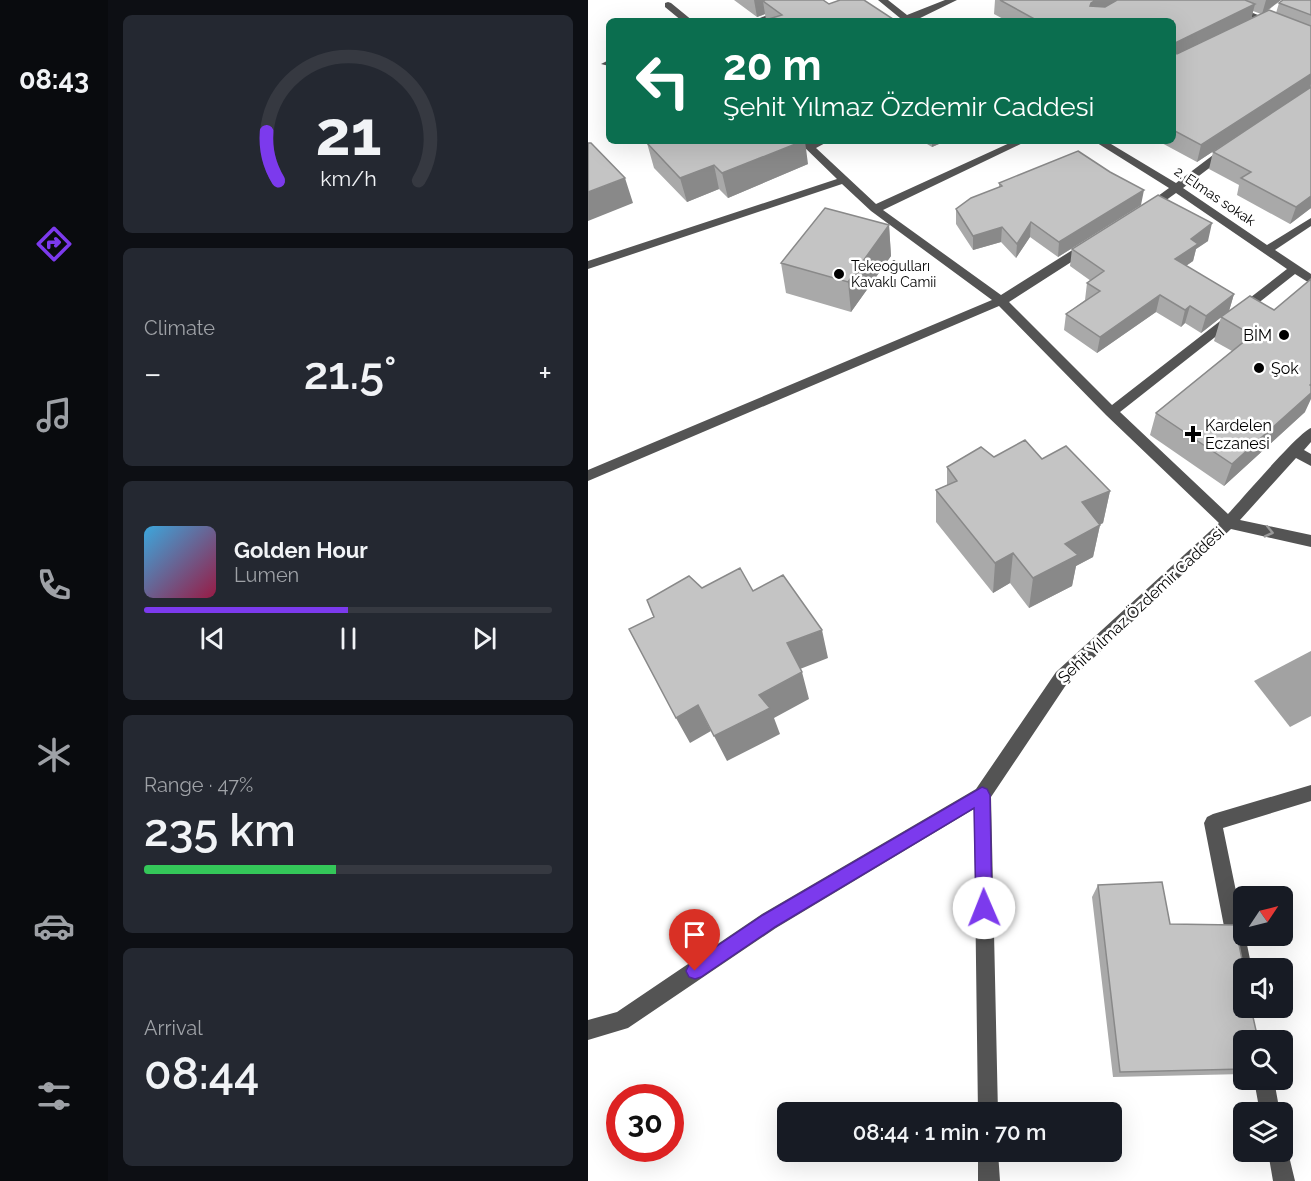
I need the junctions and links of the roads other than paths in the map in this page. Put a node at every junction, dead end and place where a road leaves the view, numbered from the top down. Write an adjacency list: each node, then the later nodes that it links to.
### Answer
1 (810, 0): 8 (street)
2 (882, 0): 9 (street)
3 (953, 0): 10 (street)
4 (1212, 0): 11 (street)
5 (668, 5): 7 (street)
6 (1277, 10): 11 (street)
7 (684, 18)
8 (765, 18)
9 (903, 18)
10 (910, 18)
11 (1262, 21): 12 (street); 13 (street)
12 (1252, 26)
13 (1311, 39)
14 (1242, 139): 19 (street)
15 (806, 144): 18 (street)
16 (1016, 144): 20 (street)
17 (1104, 144): 19 (street, 2. Elmas sokak)
18 (844, 180): 20 (street); 25 (street)
19 (1178, 189): 21 (street); 24 (street, 2. Elmas sokak)
20 (875, 209): 28 (street)
21 (1139, 213)
22 (1311, 221): 24 (street)
23 (1100, 238): 28 (street)
24 (1268, 249): 26 (street, 2. Elmas sokak)
25 (588, 266)
26 (1295, 268): 27 (street, 2. Elmas sokak); 29 (street)
27 (1311, 280)
28 (1000, 301): 29 (street); 33 (street)
29 (1111, 412): 34 (street)
30 (1311, 433): 31 (street, Şehit Yılmaz Özdemir Caddesi)
31 (1294, 450): 32 (street); 34 (street, Şehit Yılmaz Özdemir Caddesi)
32 (1311, 461)
33 (588, 476)
34 (1228, 523): 35 (street, one-way to 35); 37 (street, Şehit Yılmaz Özdemir Caddesi)
35 (1311, 541)
36 (1311, 793): 38 (street)
37 (982, 795): 39 (street, Şehit Yılmaz Özdemir Caddesi); 40 (street)
38 (1240, 958)
39 (588, 1030)
40 (987, 1102)
41 (988, 1162): 43 (street)
42 (1280, 1162): 44 (street)
43 (989, 1181)
44 (1284, 1181)

